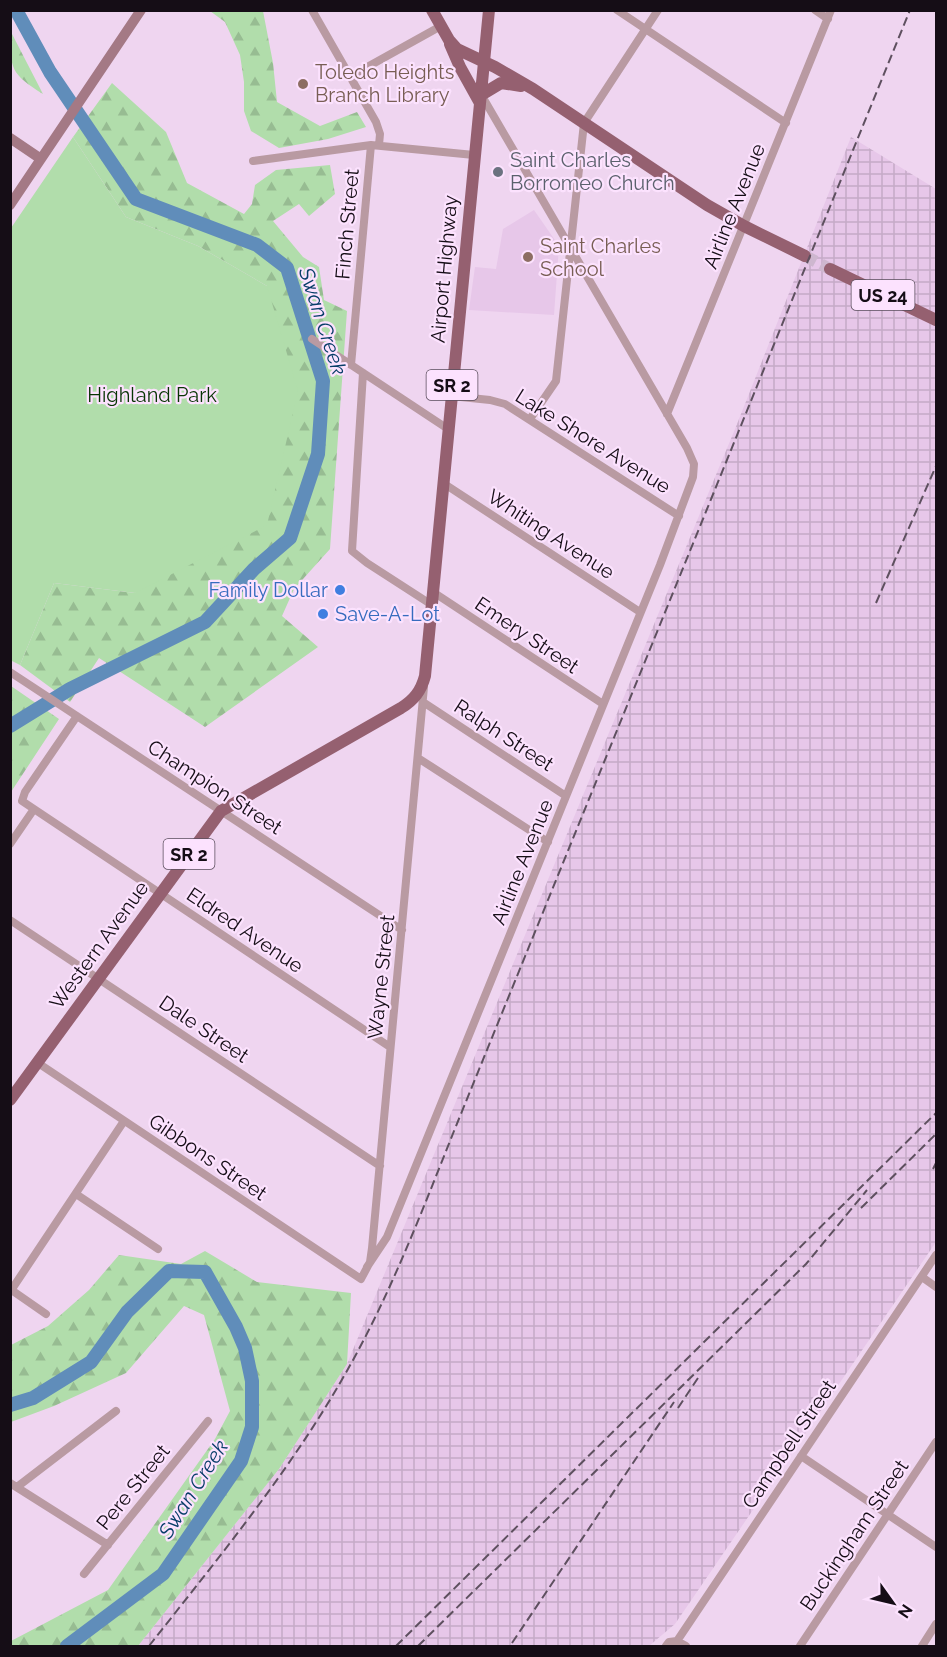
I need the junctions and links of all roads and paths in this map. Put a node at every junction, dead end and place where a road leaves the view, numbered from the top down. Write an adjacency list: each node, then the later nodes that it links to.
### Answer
1 (141, 10): 22 (street)
2 (312, 10): 14 (street, Finch Street)
3 (432, 10): 10 (main road)
4 (489, 10): 13 (main road, Airport Highway / SR 2)
5 (617, 10): 11 (street)
6 (658, 10): 11 (street)
7 (815, 10): 9 (street)
8 (831, 10): 9 (street, Airline Avenue)
9 (828, 19): 18 (street, Airline Avenue)
10 (441, 26): 12 (main road); 14 (street)
11 (645, 29): 17 (street); 18 (street)
12 (449, 40): 13 (main road); 16 (main road)
13 (483, 62): 15 (main road); 16 (main road, Airport Highway / SR 2)
14 (351, 76): 20 (street, Finch Street)
15 (533, 89): 16 (main road); 17 (main road)
16 (480, 99): 21 (main road, Airport Highway / SR 2); 26 (street)
17 (584, 123): 25 (main road); 26 (street)
18 (786, 123): 25 (street, Airline Avenue)
19 (10, 138): 22 (street)
20 (375, 145): 21 (street); 23 (street); 31 (street, Finch Street)
21 (474, 156): 33 (main road, Airport Highway / SR 2)
22 (41, 159): 24 (street)
23 (253, 161)
24 (10, 205)
25 (744, 226): 27 (main road); 34 (street, Airline Avenue)
26 (569, 246): 34 (street); 35 (street)
27 (805, 256)
28 (830, 269): 29 (main road, US 24)
29 (936, 320)
30 (312, 339): 31 (street)
31 (351, 365): 32 (street)
32 (363, 373): 36 (street); 39 (street, Emery Street)
33 (451, 396): 35 (street, Lake Shore Avenue); 36 (main road, Airport Highway / SR 2)
34 (667, 414): 38 (street, Airline Avenue)
35 (530, 419): 38 (street, Lake Shore Avenue)
36 (448, 429): 37 (main road, Airport Highway / SR 2)
37 (443, 483): 39 (main road, Airport Highway / SR 2); 40 (street, Whiting Avenue)
38 (679, 516): 40 (street, Airline Avenue)
39 (433, 598): 42 (main road, Airport Highway / SR 2); 44 (street, Emery Street)
40 (640, 612): 44 (street, Airline Avenue)
41 (10, 672): 45 (street, Champion Street)
42 (425, 676): 43 (street, Wayne Street); 49 (main road, Western Avenue / SR 2)
43 (423, 702): 46 (street, Wayne Street); 47 (street, Ralph Street)
44 (603, 704): 47 (street, Airline Avenue)
45 (77, 716): 48 (street, Eldred Avenue); 49 (street, Champion Street)
46 (418, 758): 50 (street); 54 (street, Wayne Street)
47 (566, 796): 50 (street, Airline Avenue)
48 (34, 809): 51 (street); 52 (street, Eldred Avenue)
49 (221, 811): 52 (main road, Western Avenue / SR 2); 54 (street, Champion Street)
50 (548, 842): 64 (street, Airline Avenue)
51 (10, 844)
52 (160, 894): 55 (main road, Western Avenue / SR 2); 56 (street, Eldred Avenue)
53 (10, 920): 55 (street, Dale Street)
54 (402, 930): 56 (street, Wayne Street)
55 (99, 979): 57 (main road, Western Avenue / SR 2); 60 (street, Dale Street)
56 (390, 1047): 60 (street, Wayne Street)
57 (38, 1063): 58 (main road, Western Avenue / SR 2); 59 (street, Gibbons Street)
58 (10, 1100)
59 (124, 1121): 61 (street); 66 (street, Gibbons Street)
60 (380, 1166): 64 (street, Wayne Street)
61 (76, 1194): 62 (street); 68 (street)
62 (158, 1249)
63 (936, 1255): 65 (street, Campbell Street)
64 (367, 1267): 66 (street, Wayne Street)
65 (922, 1277): 67 (street); 73 (street, Campbell Street)
66 (361, 1279)
67 (936, 1287)
68 (11, 1290): 69 (street)
69 (46, 1314)
70 (116, 1411): 74 (street)
71 (208, 1421): 76 (street, Pere Street)
72 (936, 1442): 75 (street, Buckingham Street)
73 (801, 1456): 75 (street); 80 (street, Campbell Street)
74 (14, 1485): 76 (street)
75 (888, 1514): 77 (street); 83 (street, Buckingham Street)
76 (108, 1545): 78 (street, Pere Street)
77 (936, 1547)
78 (84, 1574)
79 (936, 1624): 84 (street)
80 (677, 1641): 81 (street, Campbell Street); 82 (street)
81 (666, 1647)
82 (686, 1647)
83 (800, 1647)
84 (922, 1647)

